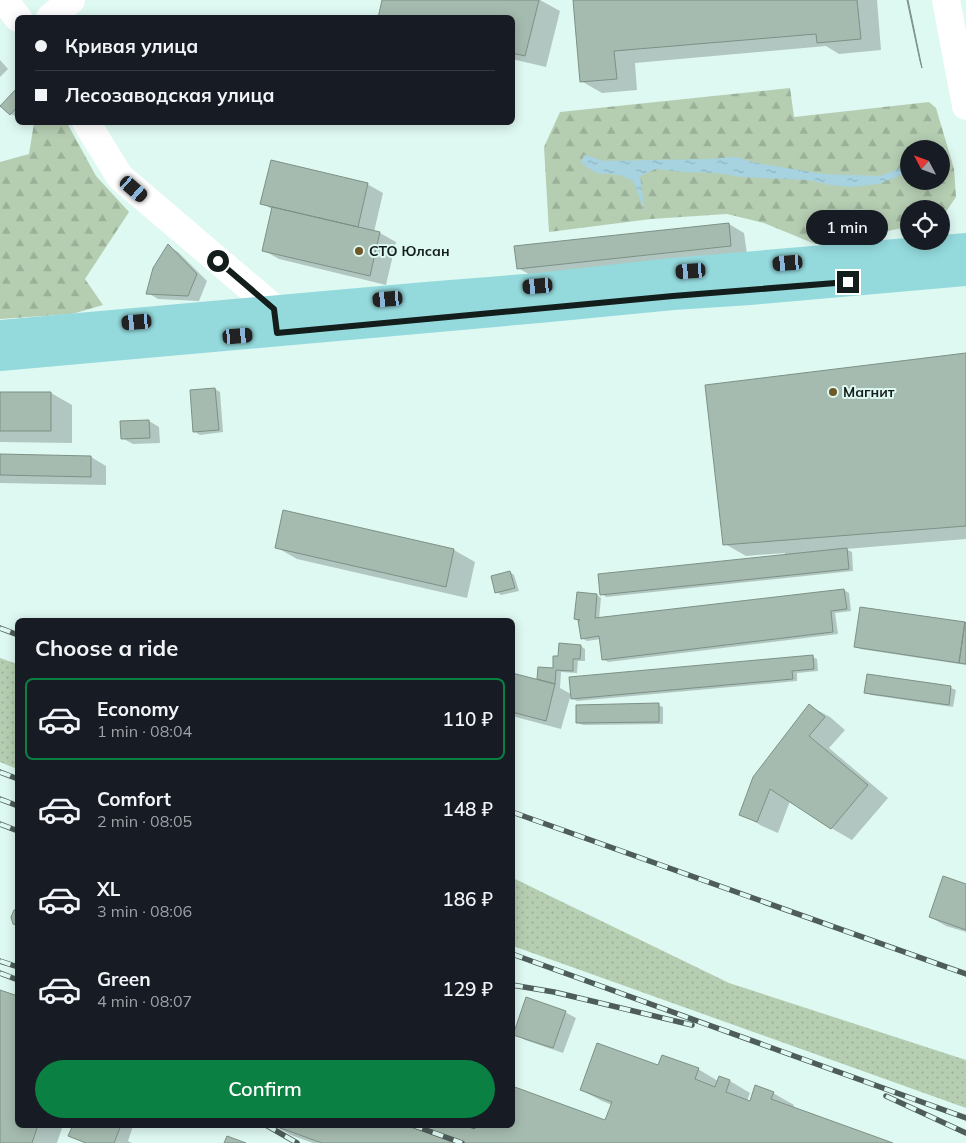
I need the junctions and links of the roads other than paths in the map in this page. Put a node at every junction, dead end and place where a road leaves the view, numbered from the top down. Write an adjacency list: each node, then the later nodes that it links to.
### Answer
1 (4, 0): 4 (street)
2 (71, 0): 5 (street)
3 (946, 0): 6 (street)
4 (16, 15)
5 (54, 15)
6 (966, 106)
7 (88, 125): 10 (street)
8 (966, 247): 10 (main road)
9 (966, 272): 10 (main road)
10 (276, 321): 11 (main road); 12 (main road)
11 (0, 334)
12 (0, 357)

